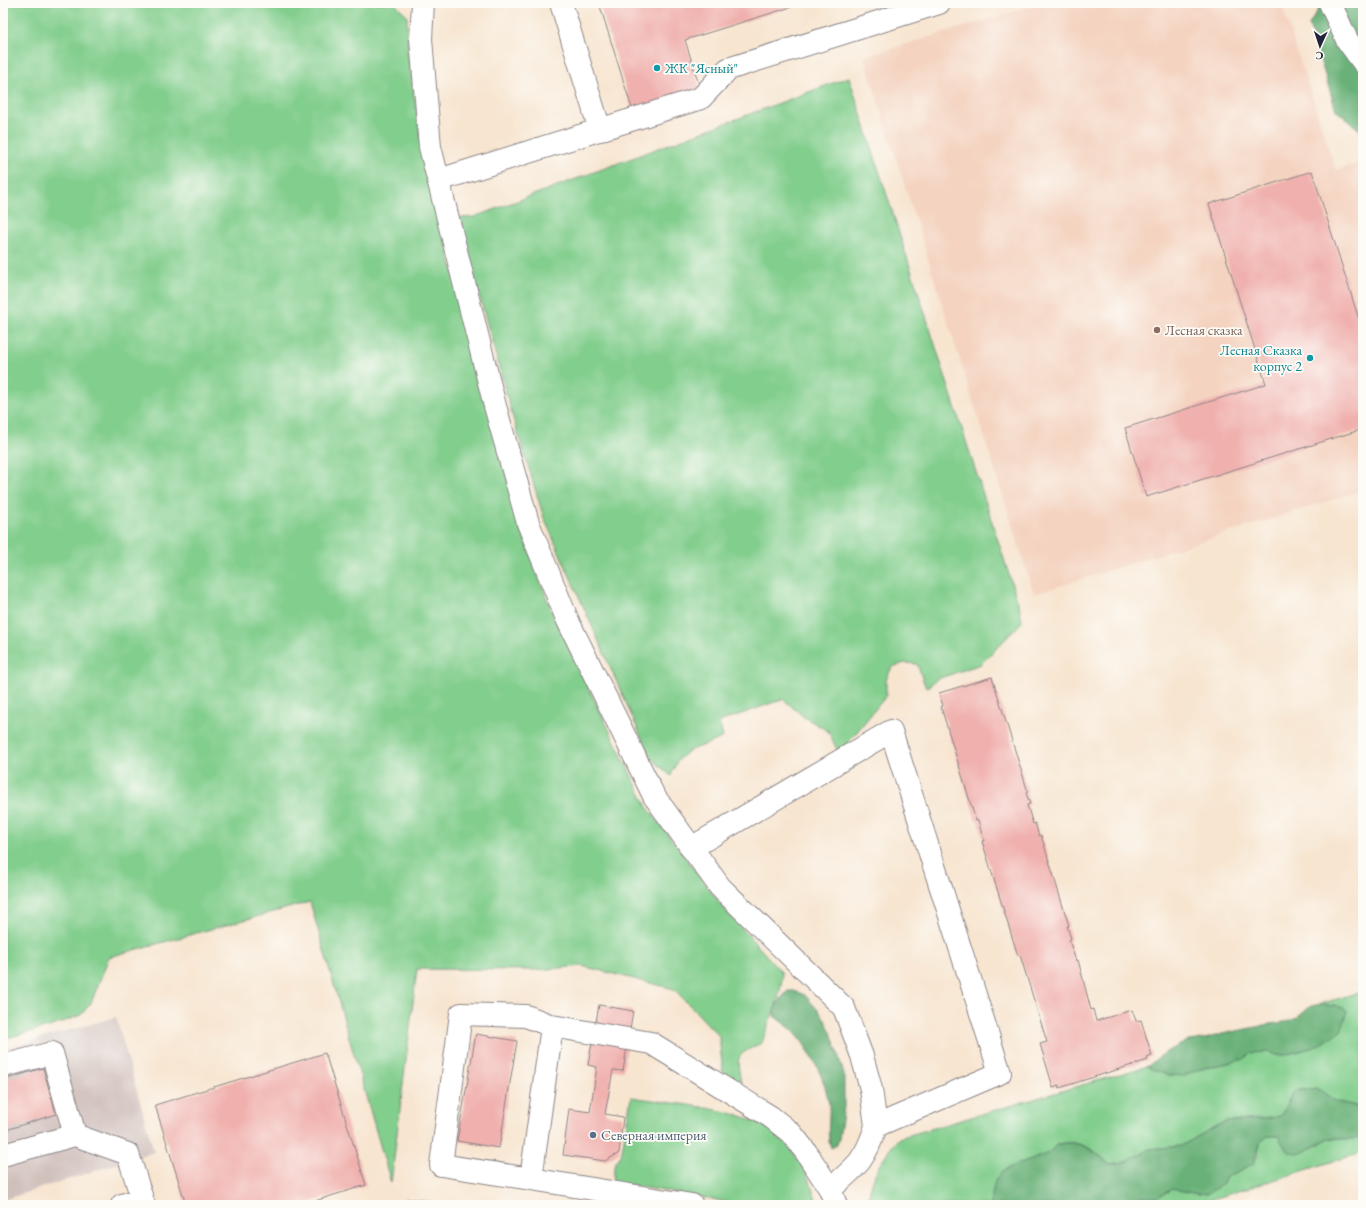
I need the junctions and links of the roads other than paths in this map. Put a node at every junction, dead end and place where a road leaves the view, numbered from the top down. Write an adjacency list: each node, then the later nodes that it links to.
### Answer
1 (423, 3): 7 (lane)
2 (561, 3): 6 (lane)
3 (939, 3): 6 (lane)
4 (1330, 3): 5 (lane)
5 (1363, 62)
6 (600, 130): 7 (lane)
7 (439, 180): 8 (lane)
8 (691, 848): 11 (lane); 11 (lane)
9 (552, 1026): 14 (lane); 14 (lane); 15 (lane)
10 (3, 1066): 12 (lane)
11 (876, 1126): 15 (lane)
12 (75, 1135): 13 (lane); 16 (lane)
13 (3, 1155)
14 (531, 1179): 17 (lane)
15 (833, 1197)
16 (136, 1203)
17 (692, 1205)

